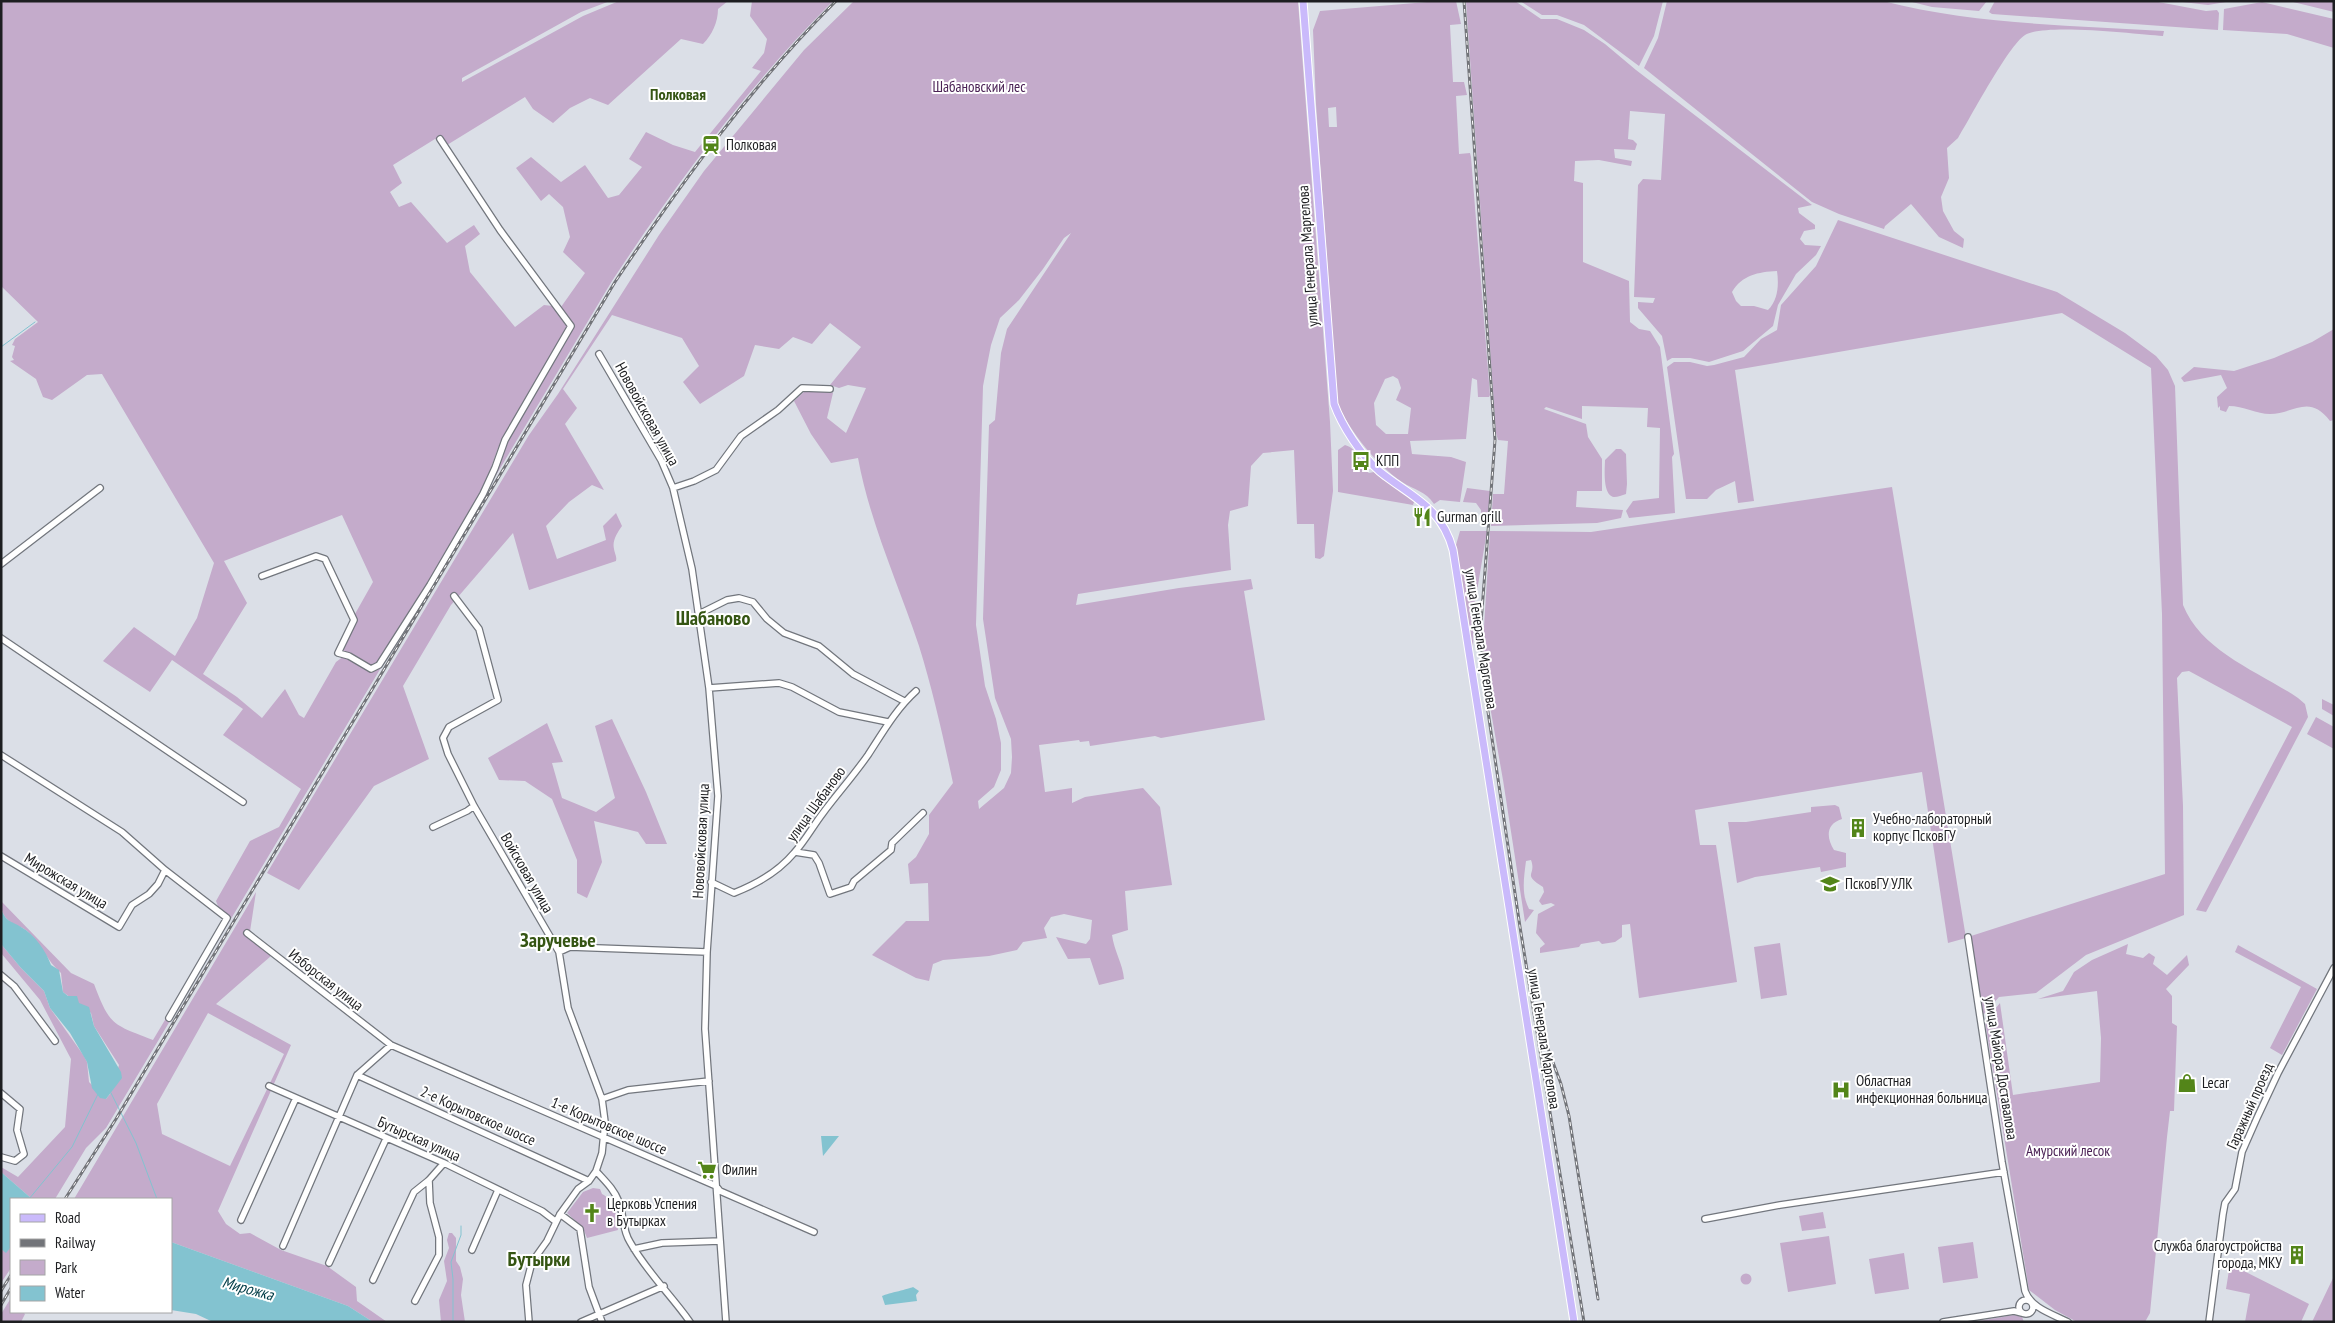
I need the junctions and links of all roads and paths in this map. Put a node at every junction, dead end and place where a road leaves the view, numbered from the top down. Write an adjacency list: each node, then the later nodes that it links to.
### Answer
1 (1303, 1): 76 (main road, улица Генерала Маргелова)
2 (440, 139): 8 (street)
3 (599, 354): 6 (street, Нововойсковая улица)
4 (830, 389): 6 (street)
5 (100, 488): 7 (street)
6 (673, 488): 10 (street, Нововойсковая улица)
7 (1, 564)
8 (262, 576)
9 (454, 596): 18 (street, Войсковая улица)
10 (698, 614): 12 (street, Нововойсковая улица); 14 (street)
11 (1, 638): 17 (street)
12 (708, 688): 15 (street); 24 (street, Нововойсковая улица)
13 (916, 690): 14 (street, улица Шабаново)
14 (904, 701): 15 (street, улица Шабаново)
15 (888, 722): 21 (street, улица Шабаново)
16 (1, 755): 23 (street)
17 (243, 802)
18 (474, 806): 20 (street); 27 (street, Войсковая улица)
19 (923, 813): 21 (street)
20 (433, 827)
21 (795, 852): 24 (street, улица Шабаново)
22 (1, 856): 23 (street, Мирожская улица)
23 (165, 870): 31 (street)
24 (711, 882): 28 (street, Нововойсковая улица)
25 (247, 933): 33 (street, Изборская улица)
26 (1968, 937): 46 (street, улица Майора Доставалова)
27 (559, 952): 28 (street); 39 (street, Войсковая улица)
28 (707, 952): 35 (street, Нововойсковая улица)
29 (2334, 968): 79 (street, Гаражный проезд)
30 (1, 975): 32 (street)
31 (169, 1018)
32 (55, 1041)
33 (391, 1045): 34 (street); 41 (street, 1-е Корытовское шоссе)
34 (357, 1075): 40 (street); 48 (street, 2-е Корытовское шоссе)
35 (709, 1081): 39 (street); 49 (street, Нововойсковая улица)
36 (269, 1086): 38 (street, Бутырская улица)
37 (1, 1093): 43 (street)
38 (296, 1098): 40 (street, Бутырская улица); 53 (street)
39 (602, 1099): 41 (street, Войсковая улица)
40 (340, 1118): 42 (street, Бутырская улица); 57 (street)
41 (604, 1138): 45 (street, Войсковая улица); 49 (street, 1-е Корытовское шоссе)
42 (386, 1139): 44 (street, Бутырская улица); 60 (street)
43 (1, 1158)
44 (444, 1164): 47 (street); 50 (street, Бутырская улица)
45 (596, 1171): 48 (street); 58 (street)
46 (2004, 1172): 52 (street); 63 (street, улица Майора Доставалова)
47 (429, 1180): 61 (street); 64 (street)
48 (589, 1181): 51 (street)
49 (716, 1186): 55 (street, 1-е Корытовское шоссе); 56 (street, Нововойсковая улица)
50 (498, 1190): 54 (street, Бутырская улица); 59 (street)
51 (560, 1214): 54 (street); 69 (street)
52 (1705, 1219)
53 (242, 1220)
54 (555, 1221): 71 (street)
55 (814, 1232)
56 (720, 1241): 58 (street); 75 (street, Нововойсковая улица)
57 (283, 1246)
58 (634, 1249): 62 (street)
59 (472, 1250)
60 (329, 1264)
61 (372, 1280)
62 (664, 1286): 69 (street); 74 (street)
63 (2025, 1291): 65 (street); 66 (street, улица Майора Доставалова)
64 (415, 1301)
65 (2021, 1301): 66 (street); 68 (street)
66 (2030, 1301): 67 (street); 68 (street, улица Майора Доставалова)
67 (2044, 1310): 68 (street); 78 (street)
68 (2023, 1311): 70 (street); 77 (street)
69 (599, 1314): 72 (street); 73 (street)
70 (2028, 1321)
71 (528, 1322)
72 (581, 1322)
73 (602, 1322)
74 (690, 1322)
75 (726, 1322)
76 (1574, 1322)
77 (1943, 1322)
78 (2068, 1322)
79 (2209, 1322)

